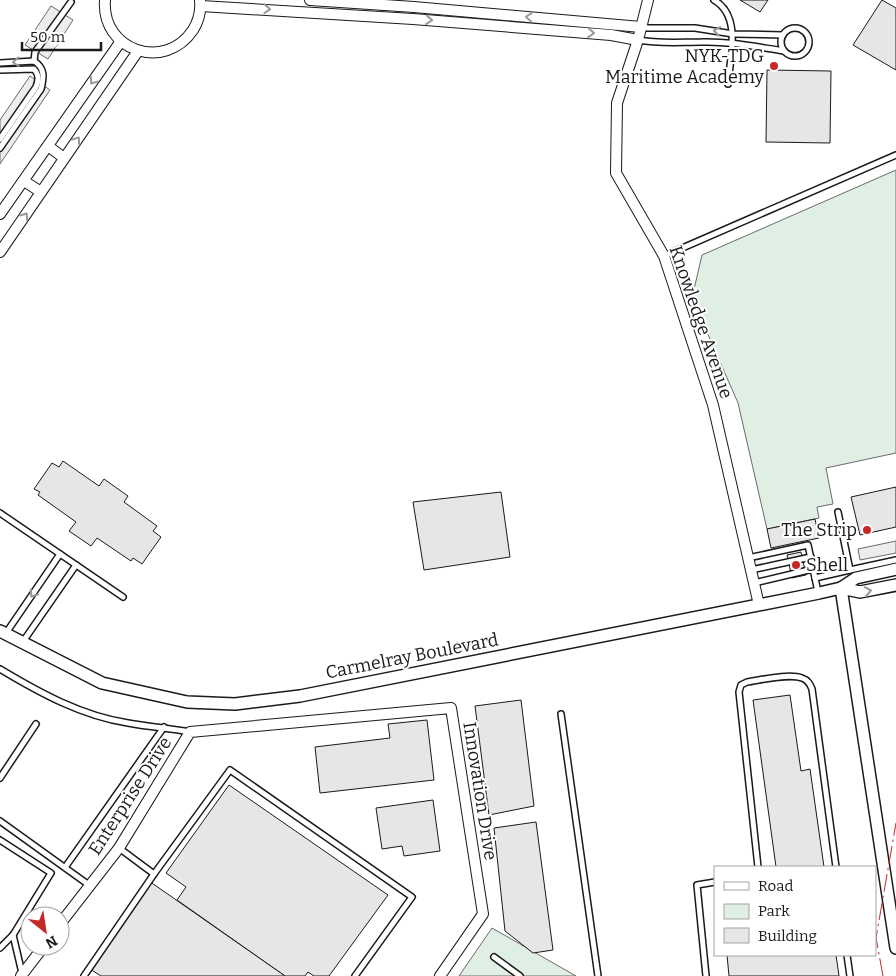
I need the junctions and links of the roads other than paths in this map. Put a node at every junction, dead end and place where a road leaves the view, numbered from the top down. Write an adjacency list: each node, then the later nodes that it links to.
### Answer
1 (105, 0): 11 (street)
2 (310, 0): 7 (street, one-way to 2)
3 (648, 0): 7 (street, Knowledge Avenue)
4 (714, 0): 8 (lane)
5 (71, 2): 15 (lane)
6 (200, 3): 10 (street, one-way to 10); 13 (street)
7 (641, 27): 8 (lane, one-way to 7); 10 (street, Knowledge Avenue)
8 (733, 34): 9 (lane); 12 (lane)
9 (783, 35): 14 (lane); 14 (lane)
10 (638, 40): 12 (lane); 28 (street, Knowledge Avenue)
11 (121, 41): 13 (street); 20 (street, one-way to 20)
12 (731, 44): 14 (lane); 18 (lane)
13 (138, 51): 23 (street, one-way to 13)
14 (784, 51)
15 (34, 61): 16 (lane, one-way to 16); 21 (lane)
16 (0, 63)
17 (0, 70): 19 (lane)
18 (728, 84)
19 (0, 139)
20 (48, 146): 23 (street); 24 (street)
21 (0, 148)
22 (896, 155): 28 (lane)
23 (64, 158): 25 (street)
24 (24, 181): 25 (street); 26 (street)
25 (41, 192): 27 (street, one-way to 25)
26 (0, 214)
27 (0, 252)
28 (664, 256): 33 (street, Knowledge Avenue)
29 (838, 512): 39 (lane)
30 (0, 513): 31 (lane)
31 (60, 554): 35 (lane); 47 (lane, one-way to 47)
32 (811, 557): 33 (lane); 36 (lane); 38 (lane)
33 (748, 558): 38 (street, Knowledge Avenue)
34 (896, 560): 39 (lane)
35 (76, 565): 45 (lane); 48 (lane)
36 (813, 569): 40 (lane); 41 (lane)
37 (896, 569): 43 (street, Carmelray Boulevard)
38 (750, 570): 41 (street, Knowledge Avenue)
39 (850, 570): 40 (lane)
40 (815, 578): 44 (lane)
41 (754, 583): 46 (street, Knowledge Avenue)
42 (896, 585): 43 (street, Carmelray Boulevard, one-way to 42)
43 (841, 588): 44 (street, Carmelray Boulevard); 67 (street)
44 (818, 593): 46 (street, Carmelray Boulevard)
45 (123, 597)
46 (759, 605): 48 (street, Carmelray Boulevard)
47 (3, 632): 48 (street, Carmelray Boulevard)
48 (22, 643)
49 (0, 669): 52 (lane)
50 (561, 714): 76 (lane)
51 (36, 724): 54 (lane)
52 (164, 727): 53 (lane); 58 (lane)
53 (190, 732): 57 (street, Enterprise Drive); 74 (street, Innovation Drive)
54 (0, 778)
55 (0, 821): 58 (lane)
56 (0, 840): 65 (lane)
57 (119, 848): 61 (lane); 63 (street, Enterprise Drive)
58 (66, 866): 63 (lane)
59 (758, 866): 60 (lane)
60 (836, 866)
61 (154, 874): 72 (lane); 73 (lane)
62 (714, 882): 77 (lane)
63 (89, 884): 64 (street, Enterprise Drive)
64 (70, 910)
65 (13, 934): 66 (lane); 71 (lane)
66 (0, 948)
67 (896, 948)
68 (37, 956): 71 (street)
69 (847, 956): 78 (lane)
70 (494, 957): 75 (lane)
71 (22, 976)
72 (84, 976)
73 (355, 976)
74 (440, 976)
75 (520, 976)
76 (598, 976)
77 (706, 976)
78 (850, 976)

